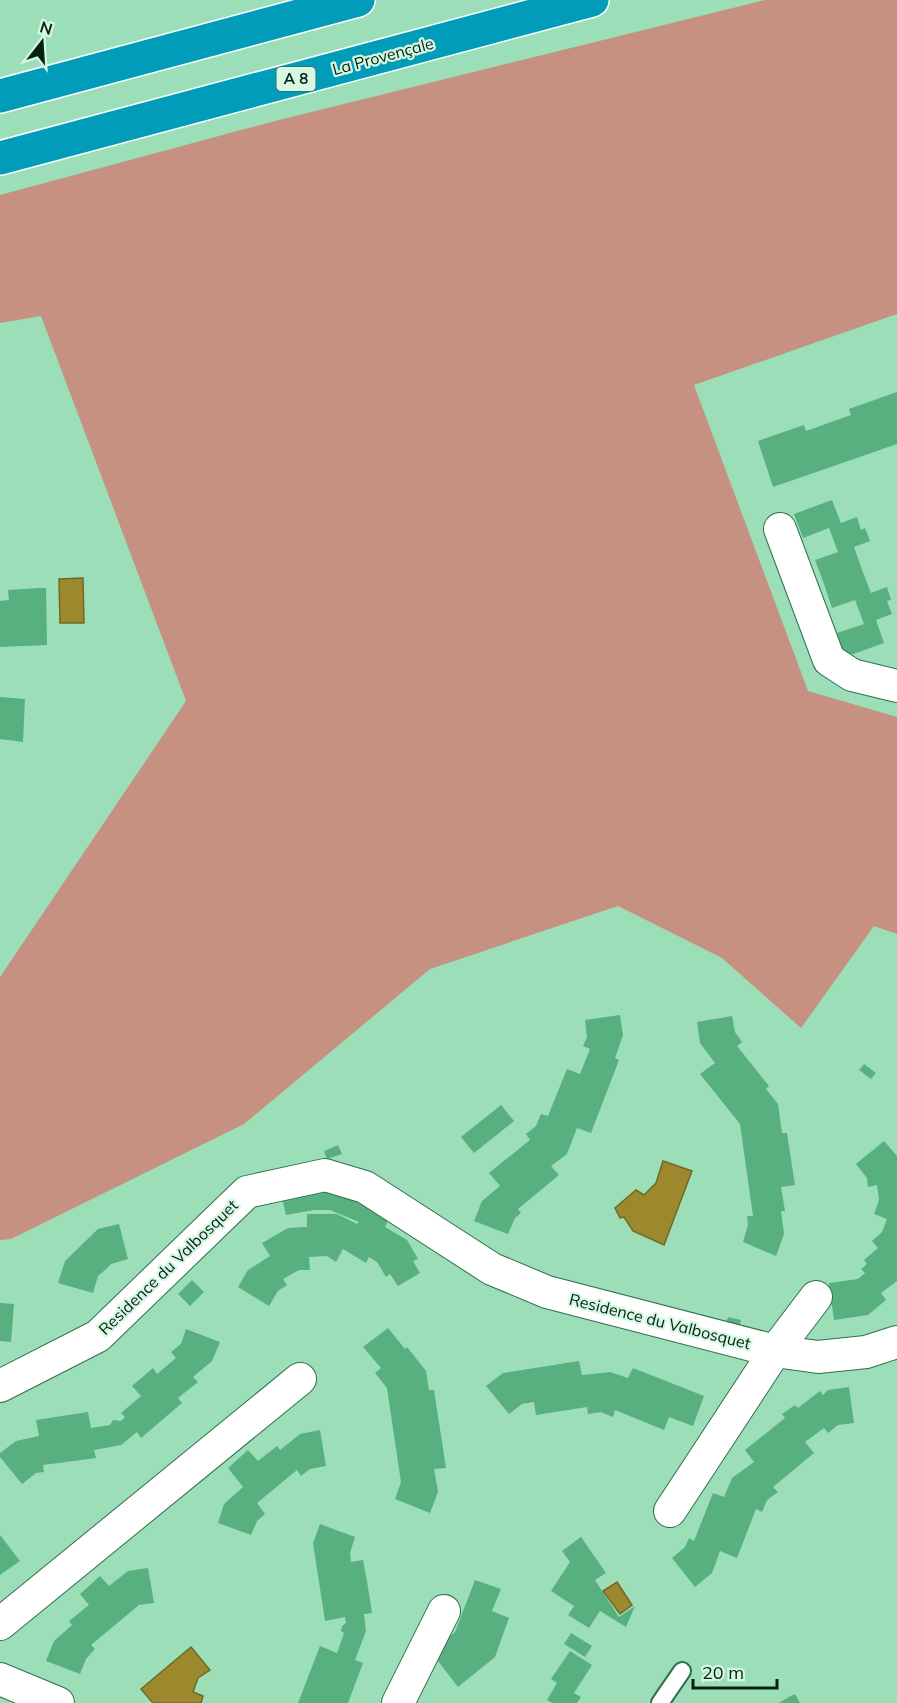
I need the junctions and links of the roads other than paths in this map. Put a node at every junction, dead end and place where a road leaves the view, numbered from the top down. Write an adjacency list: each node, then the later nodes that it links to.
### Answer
1 (358, 0): 3 (highway)
2 (592, 0): 4 (highway, La Provençale / A 8)
3 (0, 96)
4 (0, 158)
5 (780, 529): 6 (street)
6 (897, 686)
7 (816, 1297): 9 (street, Residence du Valbosquet)
8 (897, 1342): 9 (street, Residence du Valbosquet)
9 (775, 1351): 11 (street, Residence du Valbosquet); 12 (street, Residence du Valbosquet)
10 (300, 1378): 14 (street)
11 (0, 1386)
12 (670, 1511)
13 (444, 1611): 18 (street)
14 (0, 1624)
15 (682, 1671): 19 (lane)
16 (0, 1679): 17 (street)
17 (58, 1703)
18 (399, 1703)
19 (660, 1703)

